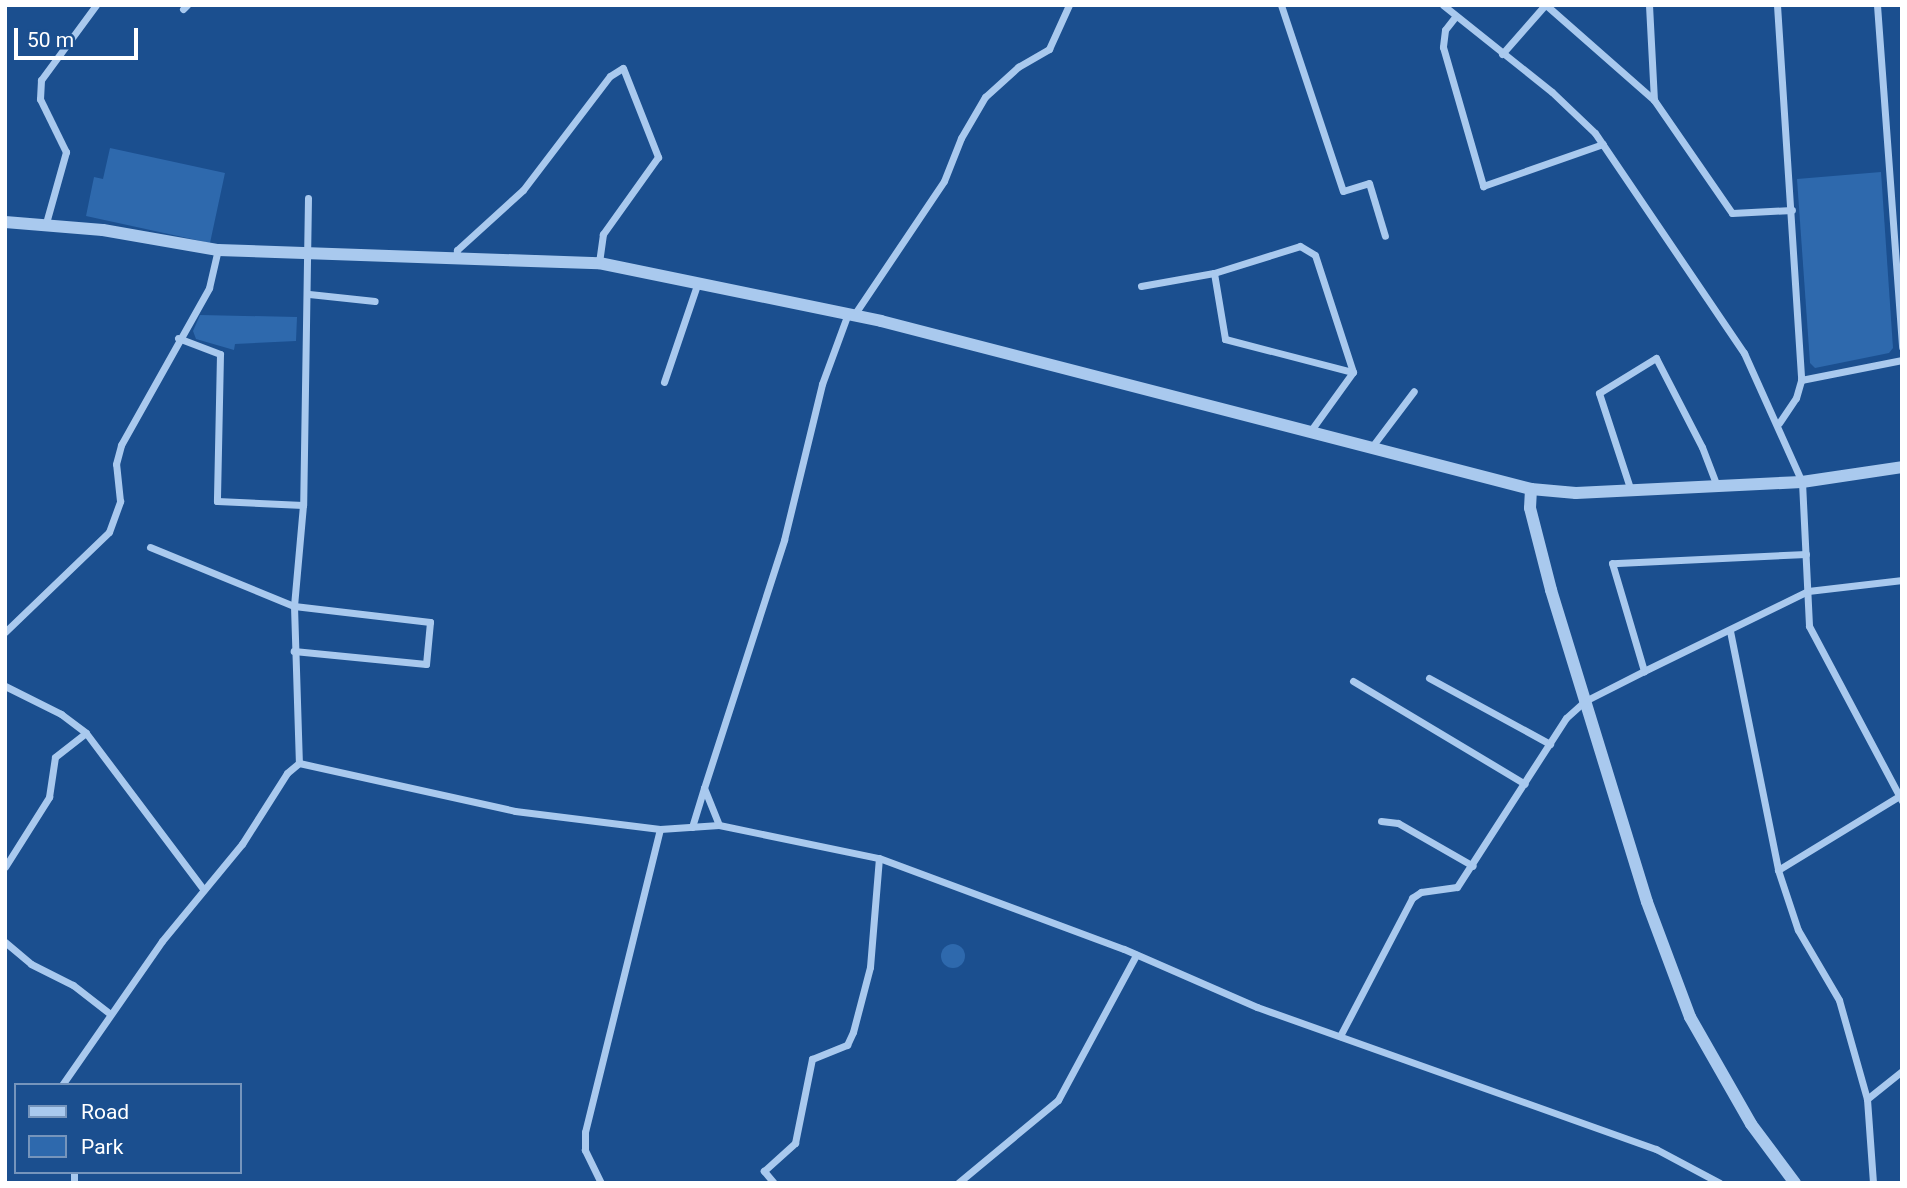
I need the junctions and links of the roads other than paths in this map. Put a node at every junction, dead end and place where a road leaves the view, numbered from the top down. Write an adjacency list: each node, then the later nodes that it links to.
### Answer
1 (96, 5): 16 (street)
2 (1069, 5): 27 (street)
3 (1281, 5): 17 (street)
4 (1443, 5): 9 (street)
5 (1546, 5): 10 (street); 11 (street)
6 (1648, 5): 11 (street)
7 (1777, 5): 14 (street)
8 (1877, 5): 29 (street)
9 (1455, 17): 10 (street); 12 (street)
10 (1502, 54): 12 (street)
11 (1654, 100): 14 (street)
12 (1603, 144): 35 (street)
13 (308, 198): 19 (street)
14 (1792, 210): 32 (street)
15 (5, 222): 16 (street)
16 (46, 223): 18 (street)
17 (1385, 236)
18 (218, 250): 19 (street); 28 (street)
19 (308, 253): 20 (street); 25 (street)
20 (456, 258): 21 (street); 21 (street)
21 (599, 264): 23 (street)
22 (1214, 273): 24 (street); 31 (street); 31 (street)
23 (697, 285): 27 (street); 33 (street)
24 (1140, 286)
25 (309, 294): 26 (street); 43 (street)
26 (375, 301)
27 (850, 316): 36 (street); 61 (street)
28 (178, 338): 43 (street); 50 (street)
29 (1902, 347)
30 (1902, 360): 32 (street)
31 (1353, 372): 36 (street)
32 (1801, 380): 35 (street)
33 (664, 382)
34 (1414, 391): 37 (street)
35 (1779, 423): 39 (street)
36 (1309, 434): 37 (street)
37 (1371, 449): 41 (street)
38 (1902, 467): 39 (street)
39 (1802, 482): 40 (street); 45 (street)
40 (1717, 486): 42 (street); 42 (street)
41 (1531, 489): 42 (street); 56 (street)
42 (1631, 491)
43 (303, 505): 48 (street)
44 (150, 547): 48 (street)
45 (1806, 554): 47 (street); 52 (street)
46 (1902, 580): 47 (street)
47 (1808, 591): 49 (street); 62 (street)
48 (294, 606): 51 (street); 51 (street)
49 (1730, 631): 52 (street); 70 (street)
50 (5, 632)
51 (294, 651): 59 (street)
52 (1644, 671): 56 (street)
53 (1429, 678): 58 (street)
54 (1353, 681): 60 (street)
55 (5, 686): 57 (street)
56 (1586, 701): 58 (street); 83 (street)
57 (86, 733): 69 (street); 71 (street)
58 (1549, 744): 60 (street)
59 (299, 763): 66 (street); 71 (street)
60 (1525, 784): 68 (street)
61 (704, 788): 64 (street); 65 (street)
62 (1900, 798): 70 (street)
63 (1381, 821): 68 (street)
64 (719, 825): 65 (street); 67 (street)
65 (692, 827): 66 (street)
66 (660, 829): 79 (street)
67 (878, 858): 73 (street); 80 (street)
68 (1473, 866): 75 (street)
69 (5, 867)
70 (1778, 870): 78 (street)
71 (203, 889): 74 (street)
72 (5, 942): 74 (street)
73 (1136, 955): 75 (street); 81 (street)
74 (110, 1013): 77 (street)
75 (1340, 1036): 82 (street)
76 (1902, 1071): 78 (street)
77 (63, 1083)
78 (1867, 1100): 84 (street)
79 (601, 1183)
80 (774, 1183)
81 (958, 1183)
82 (1720, 1183)
83 (1795, 1183)
84 (1873, 1183)

